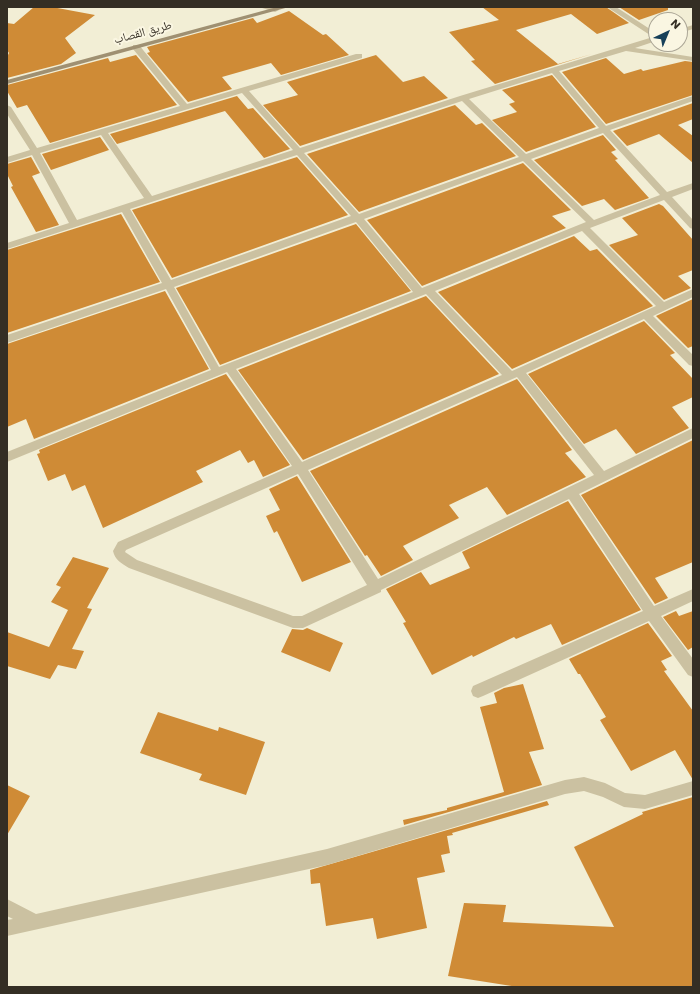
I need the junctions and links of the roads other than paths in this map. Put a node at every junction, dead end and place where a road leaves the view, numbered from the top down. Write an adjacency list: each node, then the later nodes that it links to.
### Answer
1 (263, 7): 4 (street)
2 (285, 7): 4 (main road, طريق القصاب)
3 (611, 7): 5 (street)
4 (275, 10): 7 (main road, طريق القصاب)
5 (648, 31)
6 (648, 41): 8 (street)
7 (136, 47): 12 (main road, طريق القصاب); 17 (street)
8 (625, 48): 10 (street); 11 (street)
9 (359, 56): 13 (street)
10 (693, 59)
11 (554, 70): 14 (street); 18 (street)
12 (7, 82)
13 (244, 91): 17 (street); 21 (street)
14 (463, 98): 21 (street); 22 (street)
15 (693, 98): 18 (street)
16 (7, 108): 20 (street)
17 (186, 108): 19 (street)
18 (605, 130): 22 (street); 25 (street)
19 (104, 132): 20 (street); 26 (street)
20 (35, 152): 23 (street); 29 (street)
21 (299, 152): 26 (street); 28 (street)
22 (525, 158): 28 (street); 30 (street)
23 (7, 160)
24 (693, 186): 25 (street)
25 (667, 197): 30 (street); 31 (street)
26 (150, 200): 27 (street)
27 (125, 208): 29 (street); 33 (street)
28 (357, 217): 33 (street); 34 (street)
29 (74, 224): 32 (street)
30 (588, 226): 34 (street); 36 (street)
31 (693, 226)
32 (7, 246)
33 (168, 284): 38 (street); 41 (street)
34 (424, 291): 40 (street); 42 (street)
35 (693, 293): 36 (street)
36 (662, 306): 37 (street)
37 (645, 314): 39 (street); 42 (street)
38 (7, 339)
39 (693, 362)
40 (230, 368): 41 (street); 45 (street)
41 (217, 372): 44 (street)
42 (515, 374): 45 (street); 46 (street)
43 (693, 433): 46 (street)
44 (7, 457)
45 (300, 468): 48 (street); 48 (street)
46 (602, 477): 47 (street)
47 (571, 492): 48 (street); 50 (street)
48 (376, 588)
49 (693, 595): 50 (street)
50 (652, 614): 51 (street); 52 (street)
51 (693, 670)
52 (478, 691)
53 (693, 788): 55 (street)
54 (7, 907): 55 (street)
55 (35, 922): 56 (street)
56 (7, 928)

